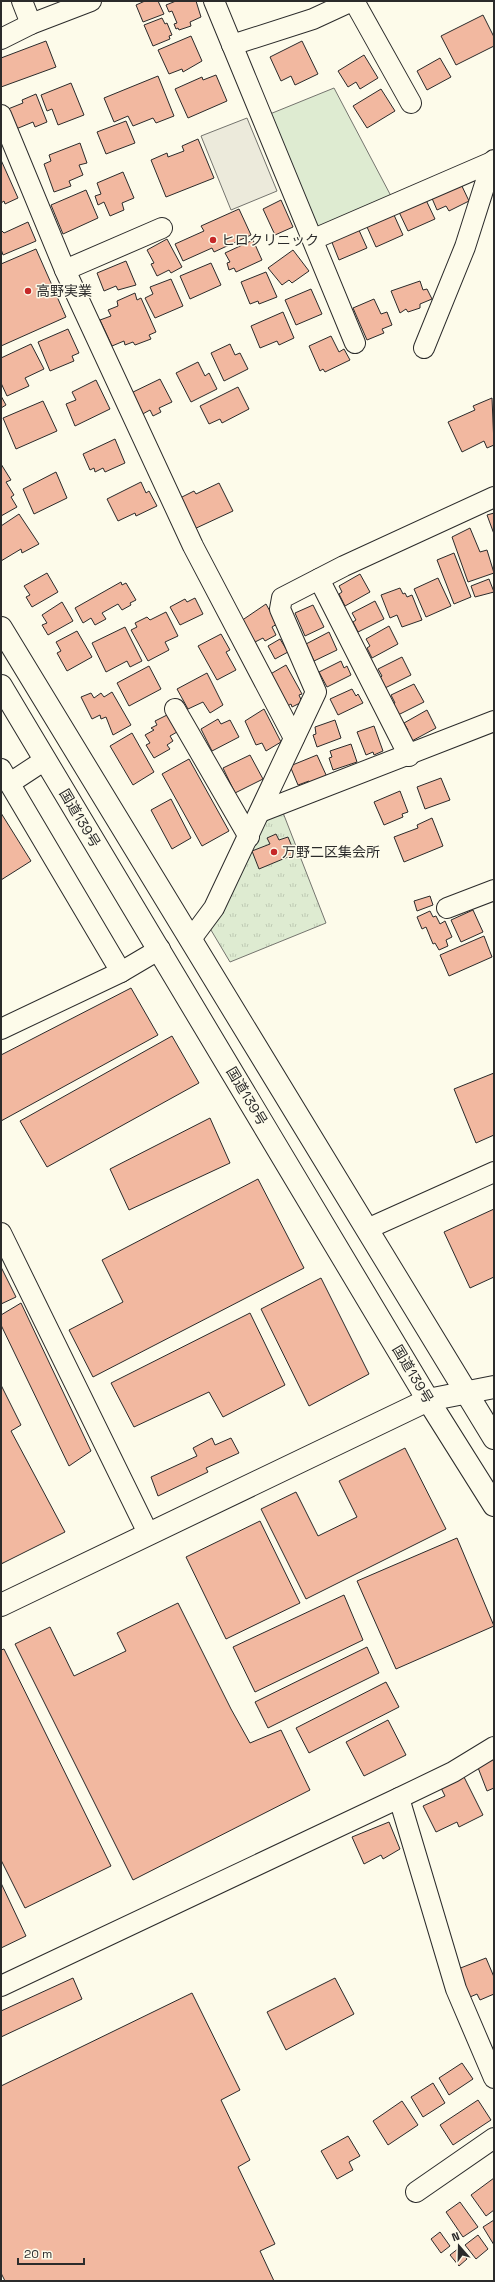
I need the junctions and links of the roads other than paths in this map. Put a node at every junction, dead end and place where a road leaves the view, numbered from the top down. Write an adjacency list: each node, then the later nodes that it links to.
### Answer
1 (22, 1): 5 (street)
2 (91, 1): 5 (street)
3 (214, 1): 7 (street)
4 (353, 1): 7 (street); 8 (street)
5 (31, 24): 6 (street)
6 (1, 39)
7 (232, 45): 12 (street)
8 (412, 103)
9 (1, 115): 13 (street)
10 (493, 161): 12 (street); 15 (street)
11 (162, 228): 13 (street)
12 (314, 239): 14 (street)
13 (65, 270): 22 (street)
14 (355, 343)
15 (424, 348)
16 (494, 497): 17 (street)
17 (319, 579): 22 (street); 23 (street)
18 (1, 628): 30 (main road)
19 (1, 686): 24 (main road, 国道139号)
20 (175, 709): 27 (street)
21 (494, 721): 23 (street)
22 (294, 738): 26 (street)
23 (409, 756): 26 (street)
24 (45, 760): 25 (street); 31 (main road, 国道139号)
25 (5, 776): 32 (street)
26 (260, 812): 27 (street)
27 (248, 837): 30 (street)
28 (494, 890): 29 (street)
29 (446, 908)
30 (191, 939): 35 (main road)
31 (160, 949): 32 (street); 39 (main road, 国道139号)
32 (121, 972): 33 (street)
33 (1, 1029)
34 (494, 1172): 35 (street)
35 (367, 1229): 38 (main road)
36 (1, 1233): 42 (street)
37 (494, 1387): 38 (main road)
38 (465, 1391): 39 (main road); 40 (main road)
39 (428, 1400): 41 (main road, 国道139号); 42 (main road)
40 (494, 1438)
41 (494, 1505)
42 (148, 1533): 43 (main road)
43 (1, 1605)
44 (494, 1747): 45 (street)
45 (398, 1798): 46 (street); 47 (street)
46 (1, 1986)
47 (494, 2078)
48 (494, 2138): 49 (street)
49 (416, 2192)

